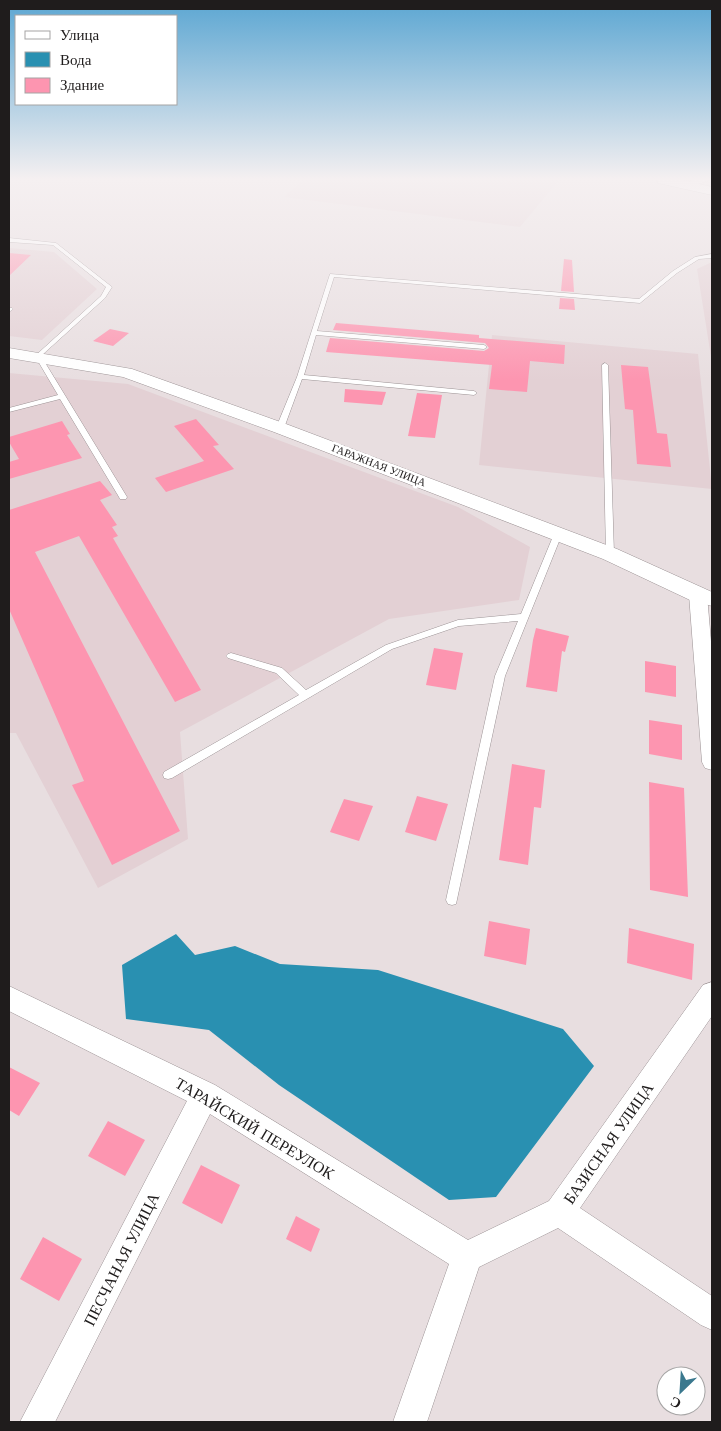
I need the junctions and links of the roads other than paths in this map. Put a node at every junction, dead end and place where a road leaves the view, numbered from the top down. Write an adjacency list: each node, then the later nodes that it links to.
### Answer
1 (57, 247): 6 (lane)
2 (712, 256): 3 (lane)
3 (313, 332): 4 (lane); 8 (lane)
4 (484, 347)
5 (9, 353): 6 (street, ГАРАЖНАЯ УЛИЦА)
6 (38, 356): 10 (lane); 12 (street, ГАРАЖНАЯ УЛИЦА)
7 (605, 365): 15 (lane)
8 (300, 377): 9 (lane); 12 (lane)
9 (474, 393)
10 (62, 396): 11 (lane); 13 (lane)
11 (9, 410)
12 (280, 428): 14 (street, ГАРАЖНАЯ УЛИЦА)
13 (123, 497)
14 (558, 534): 15 (street, ГАРАЖНАЯ УЛИЦА); 17 (lane)
15 (610, 554): 16 (street, ГАРАЖНАЯ УЛИЦА)
16 (705, 597): 20 (street)
17 (523, 617): 19 (lane); 22 (lane)
18 (231, 656): 19 (lane)
19 (306, 695): 21 (lane)
20 (712, 762)
21 (168, 775)
22 (452, 900)
23 (712, 994): 26 (street, БАЗИСНАЯ УЛИЦА)
24 (9, 999): 25 (street, ТАРАЙСКИЙ ПЕРЕУЛОК)
25 (205, 1095): 27 (street, ТАРАЙСКИЙ ПЕРЕУЛОК); 29 (street, ПЕСЧАНАЯ УЛИЦА)
26 (560, 1212): 27 (street, БАЗИСНАЯ УЛИЦА); 28 (street)
27 (467, 1257): 30 (street)
28 (712, 1314)
29 (37, 1422)
30 (410, 1422)

